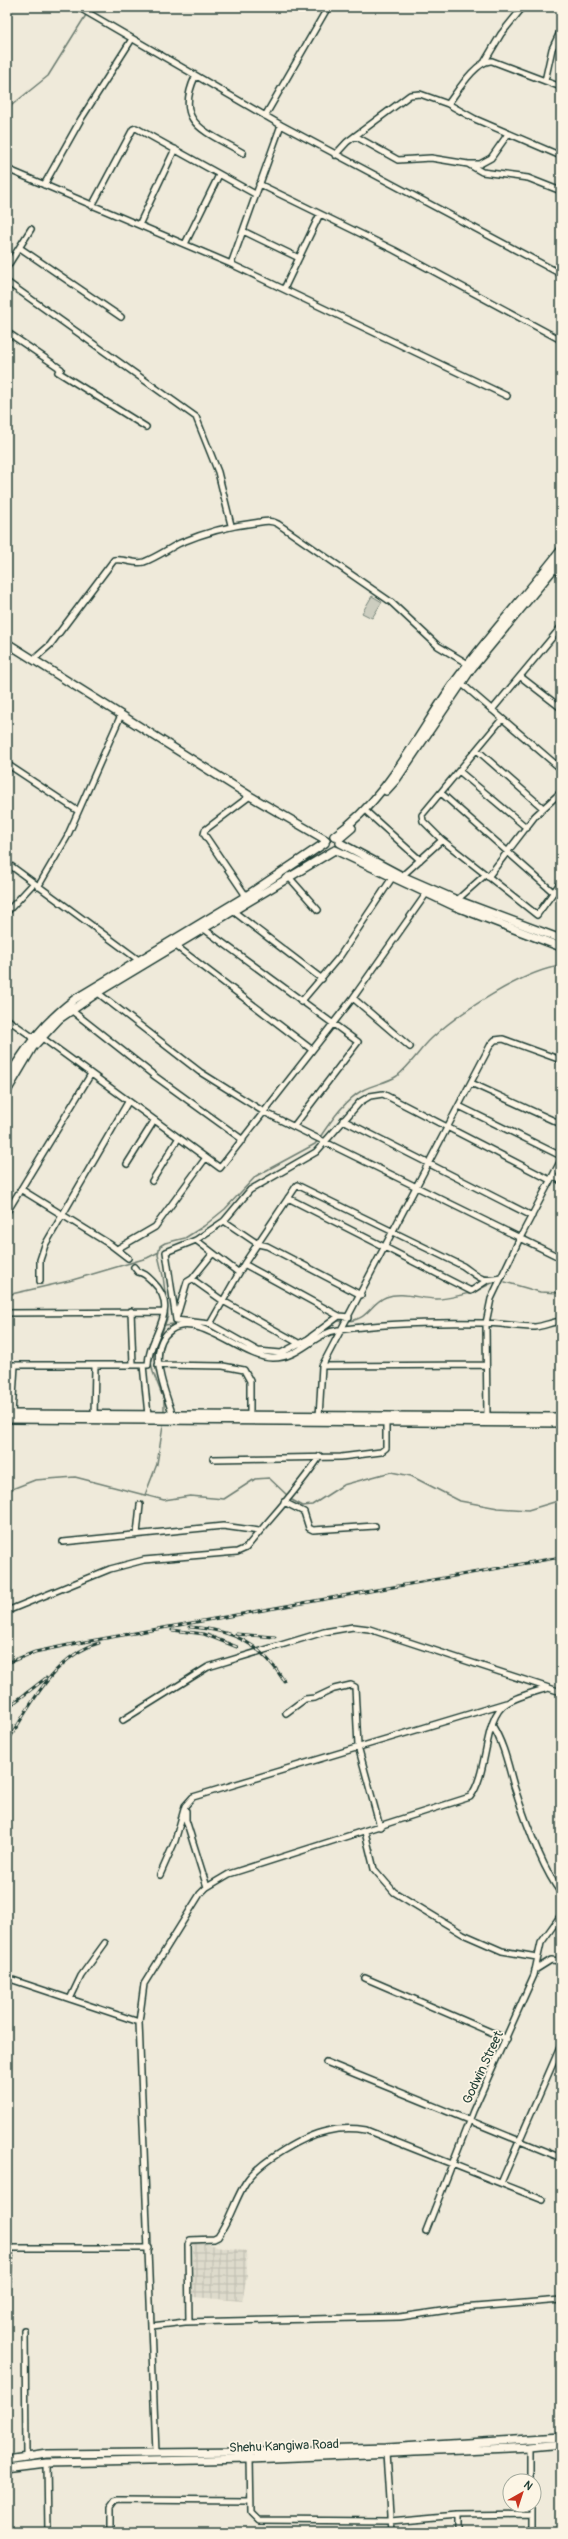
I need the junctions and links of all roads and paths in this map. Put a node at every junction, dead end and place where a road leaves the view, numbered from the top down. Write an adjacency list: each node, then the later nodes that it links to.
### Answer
1 (78, 7): 5 (street)
2 (328, 7): 11 (street)
3 (523, 7): 6 (street)
4 (561, 30): 8 (street)
5 (132, 39): 7 (street); 23 (street)
6 (484, 61): 8 (street); 10 (street)
7 (196, 76): 11 (street); 16 (street)
8 (545, 81): 9 (street)
9 (561, 87)
10 (448, 104): 13 (street); 14 (street)
11 (265, 116): 12 (street)
12 (281, 125): 17 (street); 22 (street)
13 (508, 134): 18 (street); 19 (street)
14 (355, 136): 17 (street); 19 (street)
15 (175, 149): 21 (street); 26 (street); 28 (street)
16 (243, 153)
17 (335, 155): 36 (street)
18 (561, 156)
19 (468, 164): 24 (street)
20 (7, 169): 23 (street)
21 (219, 175): 25 (street); 31 (street)
22 (259, 184): 25 (street); 27 (street)
23 (44, 185): 26 (street)
24 (561, 191)
25 (255, 194): 30 (street)
26 (92, 206): 28 (street)
27 (320, 214): 33 (street); 41 (street)
28 (139, 225): 31 (street)
29 (31, 230): 32 (street)
30 (243, 231): 33 (street); 34 (street)
31 (186, 244): 34 (street)
32 (20, 248): 35 (street); 39 (street)
33 (299, 258): 38 (street)
34 (231, 264): 38 (street)
35 (7, 267)
36 (561, 274)
37 (7, 282): 44 (street)
38 (284, 289): 42 (street)
39 (121, 317)
40 (7, 332): 43 (street)
41 (561, 340)
42 (507, 396)
43 (146, 427)
44 (231, 525): 52 (street); 53 (street)
45 (561, 550): 53 (main road)
46 (561, 560): 47 (main road)
47 (554, 569): 48 (street); 55 (main road)
48 (561, 574)
49 (561, 627): 50 (street)
50 (559, 635): 54 (street)
51 (7, 643): 52 (main road)
52 (34, 660): 58 (main road)
53 (468, 664): 71 (main road)
54 (521, 677): 56 (street); 57 (street)
55 (461, 683): 57 (street); 69 (main road)
56 (561, 708)
57 (492, 710): 59 (street)
58 (121, 715): 66 (main road); 68 (street)
59 (502, 720): 60 (street); 62 (street)
60 (477, 750): 63 (street); 67 (street)
61 (7, 765): 68 (street)
62 (561, 769)
63 (459, 771): 65 (street); 70 (street)
64 (561, 792): 67 (street)
65 (441, 793): 72 (street); 75 (street)
66 (250, 796): 73 (main road); 87 (street)
67 (543, 808): 70 (street)
68 (78, 811): 84 (street)
69 (368, 812): 71 (main road); 76 (street)
70 (527, 828): 75 (street)
71 (337, 840): 73 (main road); 74 (main road); 79 (main road)
72 (442, 840): 76 (street); 80 (street)
73 (325, 841): 74 (main road); 87 (main road)
74 (334, 851): 78 (main road); 81 (main road)
75 (508, 852): 80 (street); 85 (street)
76 (420, 860): 79 (street)
77 (7, 863): 83 (street)
78 (288, 876): 89 (street); 90 (main road)
79 (402, 876): 88 (main road)
80 (487, 876): 85 (street); 88 (street)
81 (392, 878): 86 (main road); 97 (street)
82 (561, 882): 85 (street)
83 (33, 884): 84 (street); 91 (street)
84 (38, 887): 96 (street)
85 (553, 892)
86 (426, 894): 95 (main road); 99 (street)
87 (246, 896): 96 (main road)
88 (456, 900): 93 (main road)
89 (318, 910)
90 (233, 911): 92 (main road); 97 (street)
91 (7, 912)
92 (204, 928): 94 (main road); 100 (street)
93 (561, 939)
94 (176, 946): 98 (main road); 106 (street)
95 (561, 947)
96 (140, 961): 104 (main road)
97 (322, 979): 100 (street)
98 (98, 993): 101 (main road); 114 (street)
99 (353, 998): 103 (street); 105 (street)
100 (301, 1002): 103 (street)
101 (71, 1010): 104 (main road); 121 (street)
102 (7, 1019): 104 (street)
103 (332, 1024): 106 (street); 118 (street)
104 (38, 1038): 108 (street); 109 (main road); 111 (main road)
105 (410, 1047)
106 (311, 1050): 114 (street)
107 (561, 1060): 110 (street)
108 (91, 1074): 112 (street); 132 (street)
109 (7, 1078)
110 (471, 1083): 113 (street); 117 (street)
111 (7, 1091)
112 (128, 1102): 116 (street); 135 (street)
113 (459, 1106): 119 (street); 123 (street)
114 (264, 1112): 118 (street); 121 (street)
115 (343, 1120): 119 (street); 122 (street); 126 (street)
116 (154, 1121): 120 (street); 127 (street)
117 (561, 1124)
118 (294, 1126): 122 (street)
119 (447, 1127): 126 (street); 128 (street)
120 (178, 1139): 124 (street); 129 (street)
121 (243, 1140): 124 (street)
122 (324, 1142): 131 (street); 137 (street)
123 (561, 1156)
124 (205, 1159): 143 (street)
125 (561, 1160): 128 (street)
126 (429, 1163): 131 (street); 136 (street)
127 (127, 1164)
128 (552, 1178): 130 (street); 136 (street)
129 (152, 1181)
130 (561, 1181)
131 (416, 1187): 138 (street); 139 (street)
132 (22, 1190): 134 (street); 135 (street)
133 (288, 1198): 138 (street); 141 (street); 142 (street)
134 (7, 1212)
135 (62, 1215): 143 (street); 152 (street)
136 (532, 1216): 139 (street)
137 (224, 1221): 140 (street); 141 (street)
138 (392, 1233): 142 (street); 153 (street)
139 (520, 1238): 146 (street); 150 (street)
140 (196, 1240): 144 (street); 161 (street)
141 (258, 1244): 147 (street); 154 (street)
142 (384, 1248): 153 (street); 154 (street)
143 (117, 1249): 145 (street)
144 (213, 1253): 149 (street); 151 (street)
145 (128, 1258)
146 (561, 1258)
147 (244, 1264): 149 (street); 159 (street)
148 (134, 1267): 157 (street)
149 (239, 1273): 155 (street)
150 (501, 1278): 153 (street); 163 (street)
151 (192, 1279): 155 (street); 161 (street)
152 (40, 1281)
153 (486, 1281)
154 (361, 1295): 160 (street)
155 (223, 1301): 164 (street); 166 (street)
156 (131, 1311): 157 (street); 158 (street); 167 (street)
157 (163, 1312): 170 (street)
158 (7, 1313)
159 (339, 1316): 160 (street); 166 (street)
160 (348, 1318): 165 (street)
161 (176, 1320): 164 (street)
162 (561, 1321): 163 (street)
163 (486, 1323): 165 (street); 172 (street)
164 (210, 1324): 166 (street)
165 (343, 1328): 171 (street); 174 (street)
166 (300, 1344)
167 (133, 1364): 170 (street); 173 (street)
168 (7, 1365): 169 (street)
169 (15, 1365): 173 (street); 176 (street)
170 (143, 1365): 175 (street)
171 (158, 1365): 177 (street); 178 (street)
172 (486, 1365): 174 (street); 182 (street)
173 (95, 1366): 179 (street)
174 (322, 1366): 181 (street)
175 (148, 1415): 177 (main road); 179 (main road)
176 (9, 1416): 179 (main road)
177 (173, 1416): 178 (main road)
178 (250, 1416): 181 (main road)
179 (94, 1417): 181 (main road)
180 (561, 1417): 182 (main road)
181 (319, 1420): 182 (main road); 183 (main road)
182 (487, 1420): 183 (main road); 184 (main road)
183 (386, 1423): 185 (street)
184 (561, 1423)
185 (320, 1456): 186 (street); 187 (street)
186 (213, 1459)
187 (285, 1501): 189 (street); 190 (street)
188 (140, 1505): 191 (street)
189 (375, 1526)
190 (259, 1531): 191 (street); 193 (street)
191 (137, 1534): 192 (street)
192 (63, 1542)
193 (7, 1611)
194 (548, 1688): 195 (street); 196 (street); 198 (street)
195 (561, 1692)
196 (506, 1703): 199 (street); 200 (street)
197 (286, 1713): 200 (street)
198 (123, 1720)
199 (492, 1726): 202 (street); 206 (street)
200 (358, 1746): 201 (street); 202 (street)
201 (185, 1806): 204 (street); 205 (street)
202 (380, 1828): 203 (street)
203 (365, 1832): 205 (street); 209 (street)
204 (160, 1875)
205 (207, 1887): 215 (street)
206 (561, 1893)
207 (561, 1914): 209 (street, Godwin Street)
208 (105, 1942): 214 (street)
209 (537, 1957): 211 (street, Godwin Street)
210 (561, 1961): 211 (street)
211 (536, 1970): 216 (street, Godwin Street)
212 (7, 1978): 214 (street)
213 (365, 1978): 216 (street)
214 (70, 1999): 215 (street)
215 (139, 2022): 227 (street)
216 (507, 2040): 219 (street, Godwin Street)
217 (561, 2045): 220 (street)
218 (326, 2062): 219 (street)
219 (470, 2121): 220 (street); 222 (street, Godwin Street)
220 (519, 2140): 221 (street); 223 (street)
221 (559, 2157)
222 (453, 2163): 223 (street); 225 (street, Godwin Street); 230 (street)
223 (501, 2183): 224 (street)
224 (543, 2200)
225 (426, 2231)
226 (9, 2248): 227 (street); 228 (street)
227 (149, 2248): 231 (street)
228 (7, 2293)
229 (561, 2300): 230 (street)
230 (189, 2322): 231 (street)
231 (152, 2326): 236 (street)
232 (25, 2331): 238 (street)
233 (561, 2437): 236 (main road, Shehu Kangiwa Road)
234 (561, 2444): 235 (main road, Shehu Kangiwa Road)
235 (530, 2448): 237 (main road, Shehu Kangiwa Road); 243 (street)
236 (156, 2453): 238 (main road, Shehu Kangiwa Road)
237 (386, 2453): 239 (main road, Shehu Kangiwa Road); 247 (street)
238 (26, 2457): 240 (main road, Shehu Kangiwa Road)
239 (250, 2459): 241 (main road, Shehu Kangiwa Road); 244 (street)
240 (7, 2460)
241 (47, 2463): 242 (main road, Shehu Kangiwa Road); 248 (street)
242 (7, 2468)
243 (530, 2473)
244 (249, 2501): 247 (street); 249 (street)
245 (531, 2514): 246 (street); 252 (street)
246 (458, 2515): 247 (street); 251 (street)
247 (390, 2521): 250 (street)
248 (48, 2532)
249 (110, 2532)
250 (391, 2532)
251 (458, 2532)
252 (531, 2532)

